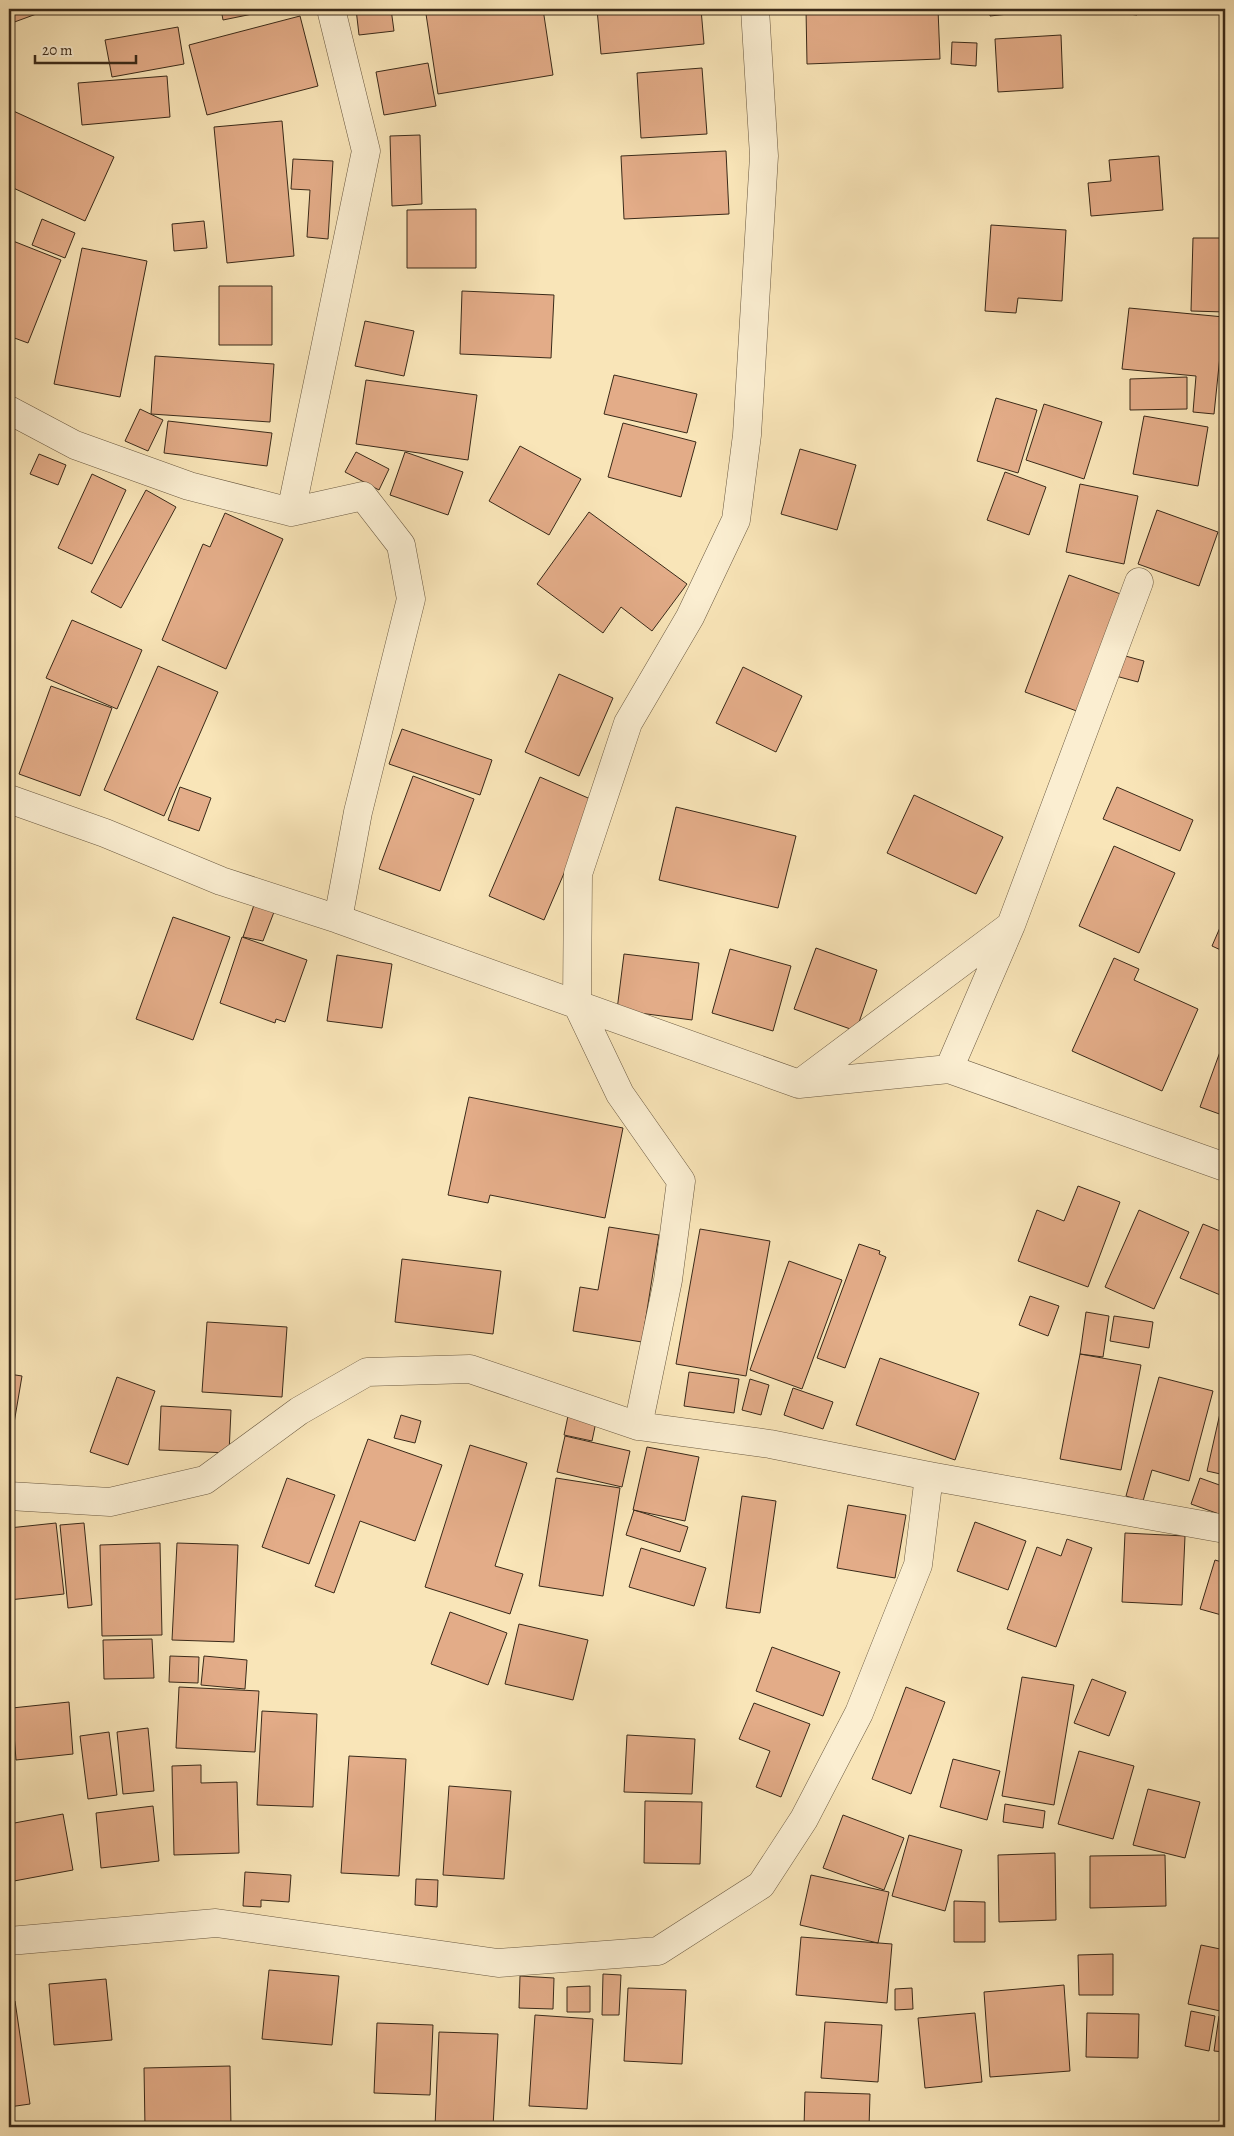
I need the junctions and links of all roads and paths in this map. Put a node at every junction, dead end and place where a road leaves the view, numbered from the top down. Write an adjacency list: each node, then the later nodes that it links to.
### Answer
1 (331, 9): 4 (street)
2 (755, 9): 9 (street)
3 (9, 410): 4 (street)
4 (290, 512): 7 (street)
5 (1139, 582): 8 (street)
6 (9, 799): 7 (street)
7 (338, 919): 9 (street)
8 (1011, 925): 10 (street); 11 (street)
9 (578, 1004): 11 (street); 13 (street)
10 (949, 1069): 11 (street); 12 (street)
11 (799, 1084)
12 (1225, 1168)
13 (638, 1426): 14 (street); 15 (street)
14 (929, 1476): 16 (street); 17 (street)
15 (9, 1496)
16 (1225, 1528)
17 (9, 1941)

